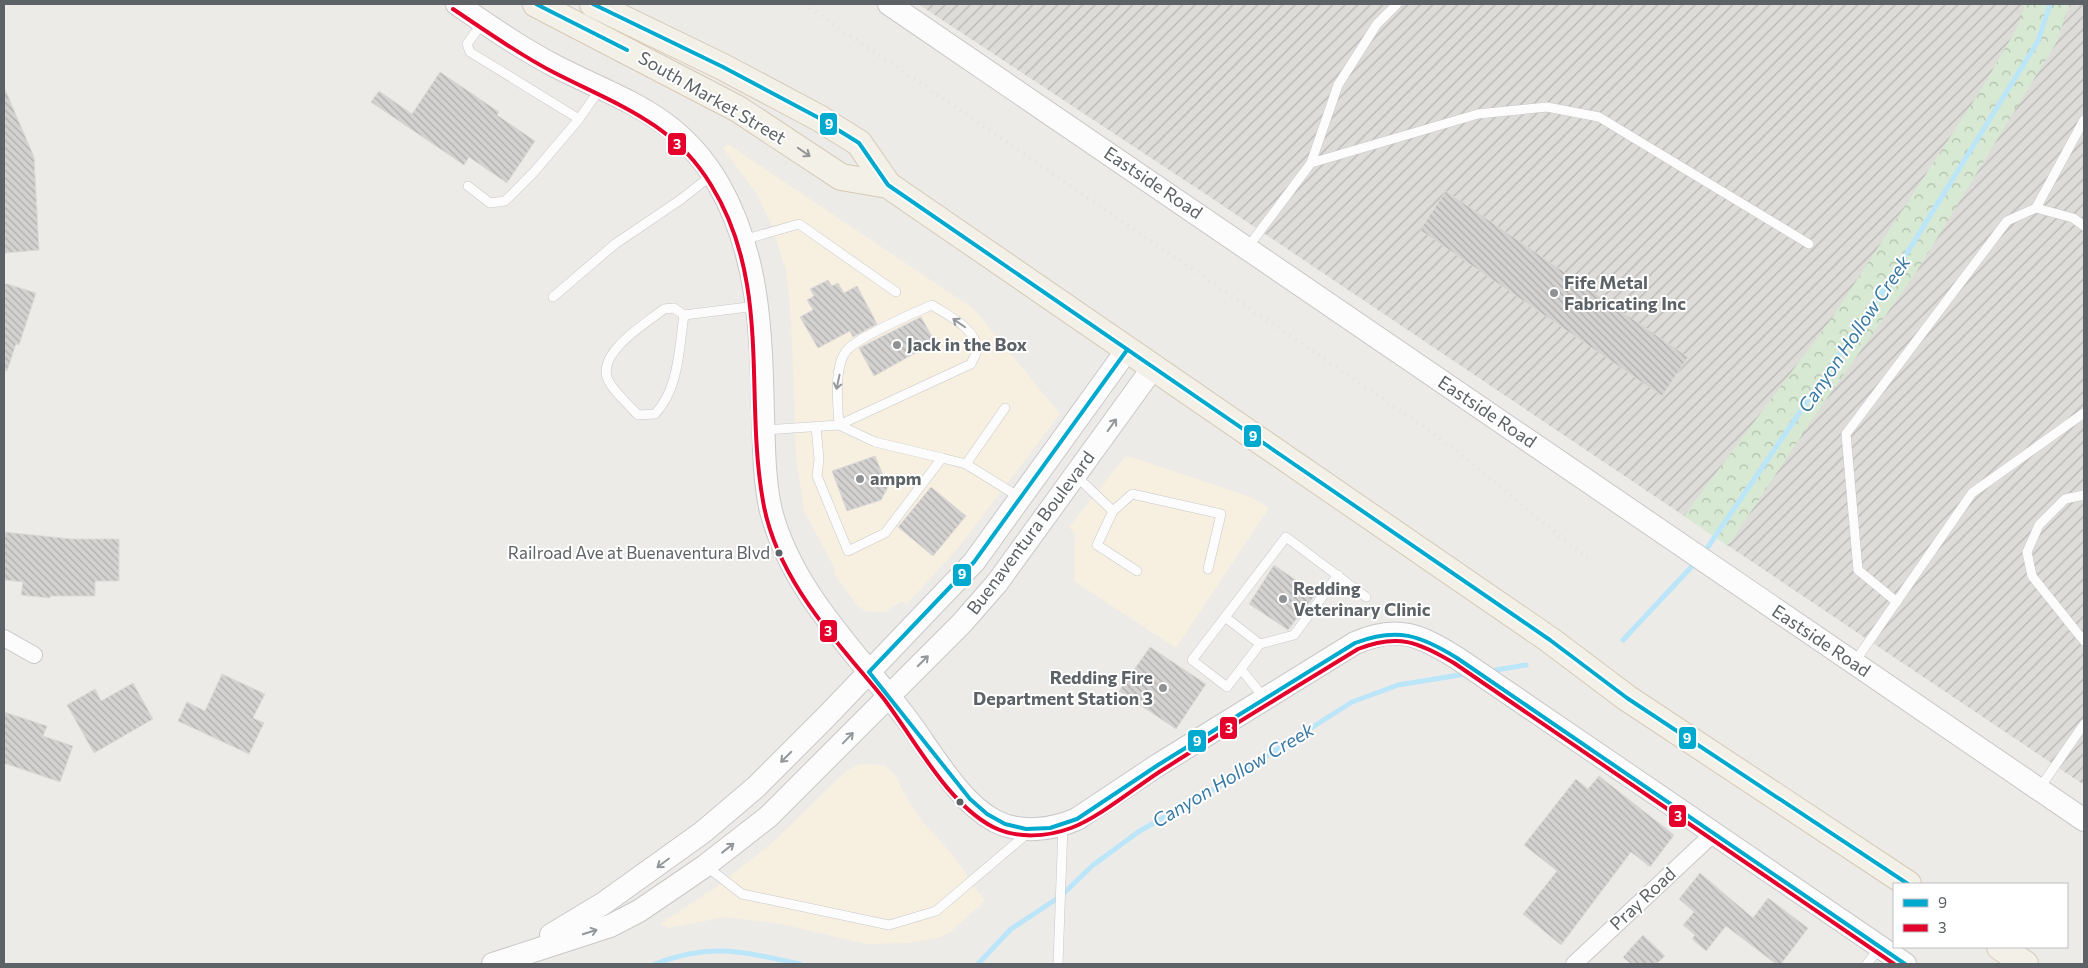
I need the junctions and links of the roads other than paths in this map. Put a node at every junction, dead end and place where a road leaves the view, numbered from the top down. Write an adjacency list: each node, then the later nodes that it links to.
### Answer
1 (457, 4): 6 (street)
2 (536, 4): 12 (main road, South Market Street, one-way to 12)
3 (593, 4): 12 (main road, South Market Street)
4 (889, 4): 18 (street, Eastside Road)
5 (1397, 4): 10 (lane)
6 (483, 22): 7 (street); 8 (lane)
7 (601, 87): 8 (lane); 11 (street)
8 (579, 119): 13 (lane)
9 (2084, 120): 14 (lane)
10 (1311, 163): 17 (lane); 18 (lane)
11 (712, 175): 16 (street); 20 (lane)
12 (888, 185): 23 (main road, South Market Street)
13 (468, 186)
14 (2036, 208): 15 (lane); 40 (lane)
15 (2084, 226)
16 (742, 240): 19 (lane); 21 (street)
17 (1809, 244)
18 (1248, 248): 46 (street, Eastside Road)
19 (896, 292)
20 (553, 297)
21 (758, 306): 22 (lane); 29 (street)
22 (684, 315): 22 (lane)
23 (1127, 350): 24 (main road, South Market Street); 34 (street, Buenaventura Boulevard)
24 (1152, 369): 32 (street, Buenaventura Boulevard, one-way to 24); 58 (main road, South Market Street)
25 (1005, 408): 31 (lane)
26 (2084, 413): 40 (lane)
27 (839, 425): 27 (lane, one-way to 27); 28 (lane); 30 (lane)
28 (816, 427): 29 (lane); 30 (lane)
29 (764, 430): 48 (street)
30 (942, 458): 31 (lane)
31 (966, 464): 34 (lane)
32 (1075, 475): 35 (lane); 49 (street, Buenaventura Boulevard, one-way to 32)
33 (2084, 495): 43 (lane)
34 (1020, 497): 48 (street, Buenaventura Boulevard)
35 (1113, 511): 36 (lane); 37 (lane)
36 (1208, 569)
37 (1137, 571)
38 (1338, 575): 39 (lane); 41 (lane); 44 (lane)
39 (1366, 597)
40 (1897, 602): 46 (lane)
41 (1224, 617): 44 (lane); 47 (lane)
42 (4, 638): 45 (street)
43 (2084, 641)
44 (1260, 644): 47 (lane)
45 (34, 655)
46 (1854, 664): 52 (street, Eastside Road)
47 (1241, 669): 50 (lane)
48 (869, 672): 49 (street); 61 (street, Buenaventura Boulevard, one-way to 61)
49 (888, 696): 55 (street); 57 (street, Buenaventura Boulevard, one-way to 49)
50 (1265, 699): 54 (street); 56 (street)
51 (2084, 724): 52 (lane)
52 (2039, 790): 53 (street, Eastside Road)
53 (2084, 820)
54 (1063, 825): 55 (street); 62 (lane)
55 (1033, 829): 57 (lane)
56 (1713, 834): 60 (street); 63 (street, Pray Road)
57 (706, 866): 61 (street, Buenaventura Boulevard, one-way to 57)
58 (1906, 883)
59 (2001, 948): 65 (main road)
60 (1873, 956): 64 (street)
61 (502, 961)
62 (1058, 964)
63 (1574, 964)
64 (1905, 964)
65 (2025, 964)

